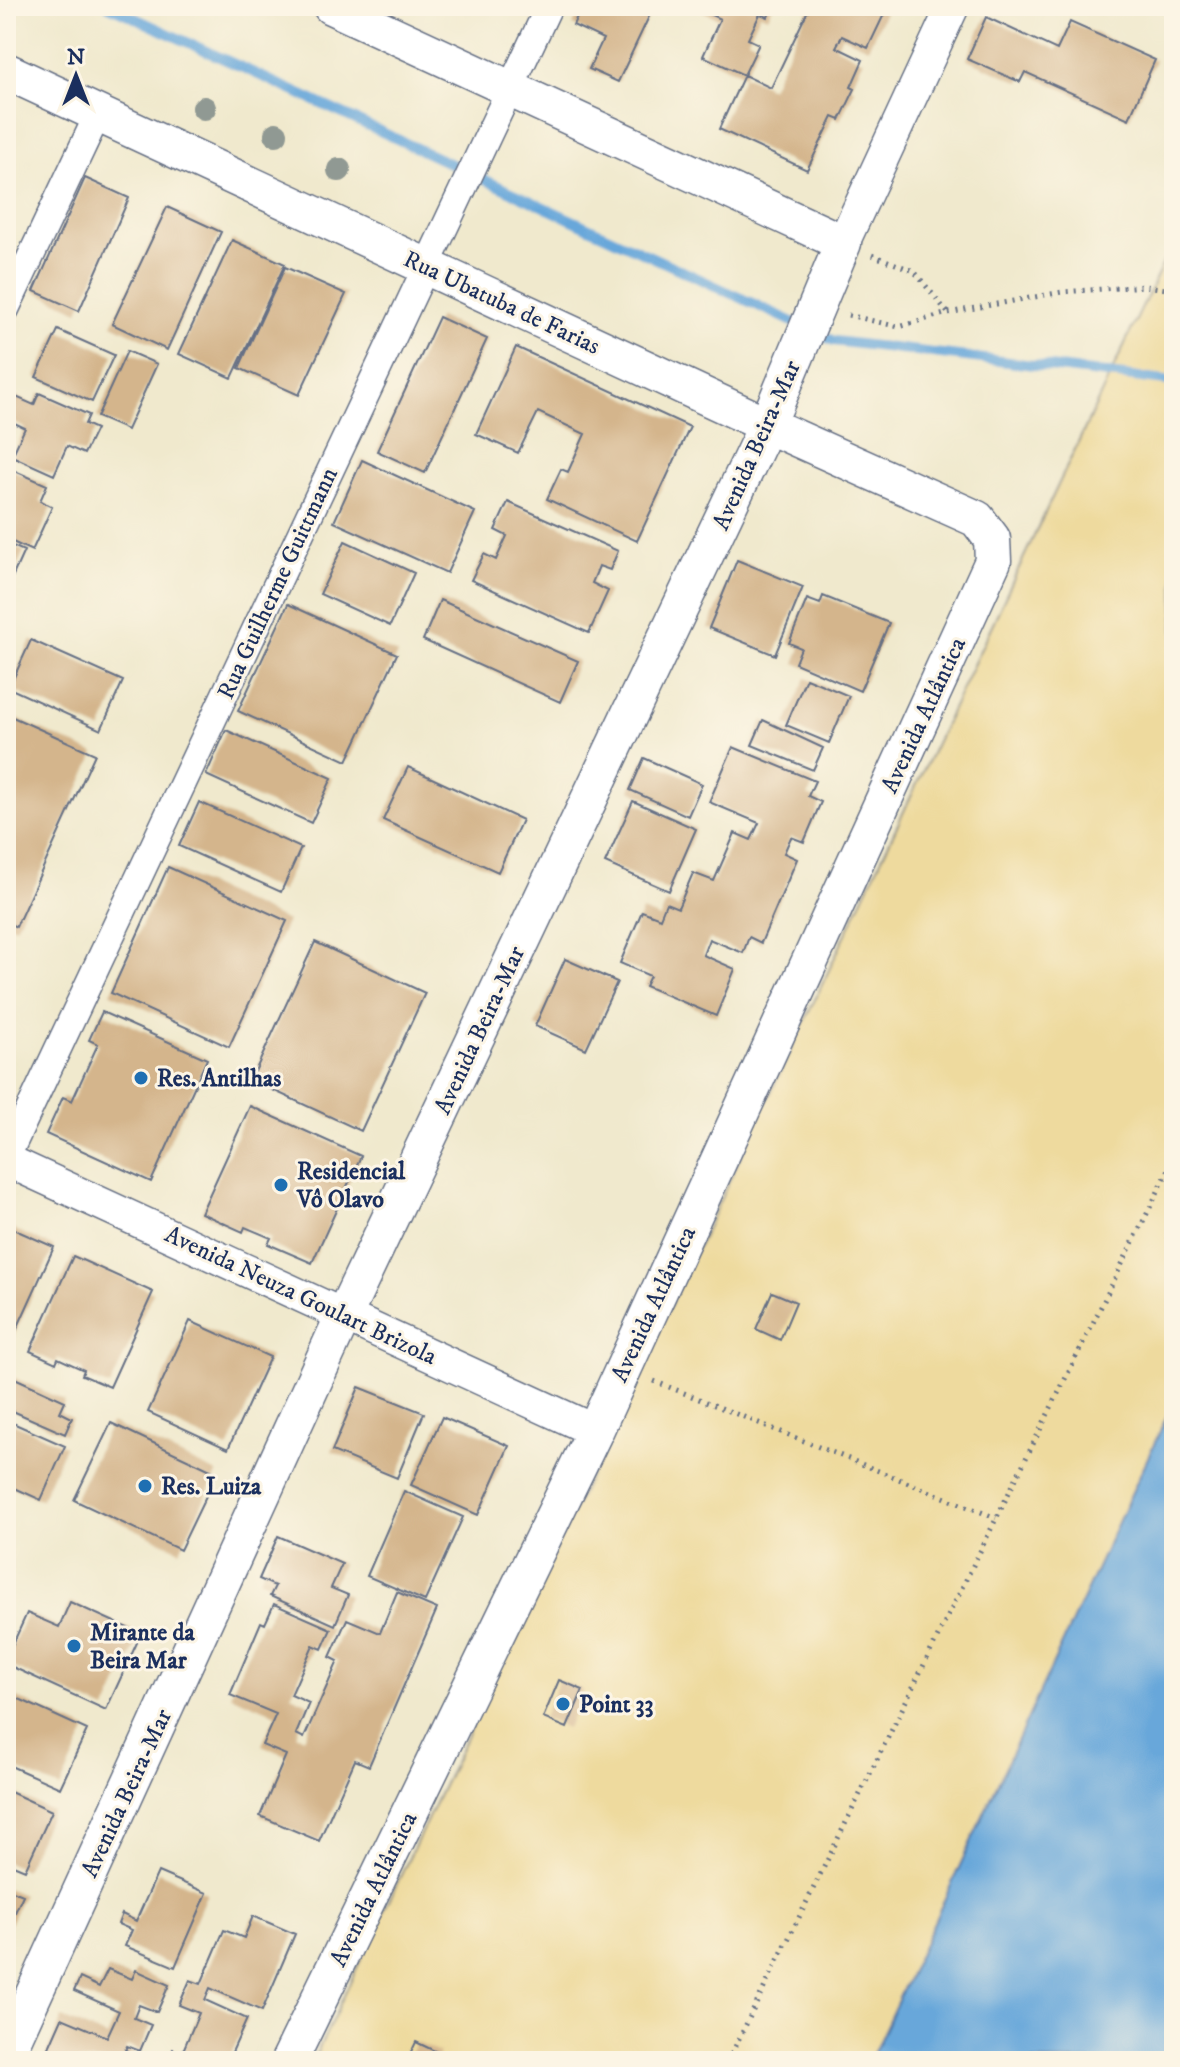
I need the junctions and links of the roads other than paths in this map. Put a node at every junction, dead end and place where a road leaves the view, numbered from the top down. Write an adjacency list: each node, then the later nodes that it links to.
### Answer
1 (331, 6): 5 (main road)
2 (549, 6): 5 (street, Rua Guilherme Guittmann)
3 (953, 6): 8 (street, Avenida Beira-Mar)
4 (6, 71): 6 (main road, Rua Ubatuba de Farias)
5 (511, 89): 7 (street, Rua Guilherme Guittmann); 8 (main road)
6 (98, 114): 7 (main road, Rua Ubatuba de Farias); 9 (street)
7 (434, 252): 10 (main road, Rua Ubatuba de Farias); 12 (street, Rua Guilherme Guittmann)
8 (838, 254): 10 (main road, Avenida Beira-Mar)
9 (6, 309)
10 (774, 410): 11 (main road, Rua Ubatuba de Farias); 13 (main road, Avenida Beira-Mar)
11 (992, 539): 14 (main road, Avenida Atlântica)
12 (6, 1160): 13 (street, Avenida Neuza Goulart Brizola)
13 (344, 1315): 14 (street, Avenida Neuza Goulart Brizola); 15 (main road, Avenida Beira-Mar)
14 (595, 1431): 16 (main road, Avenida Atlântica)
15 (6, 2055)
16 (289, 2061)

